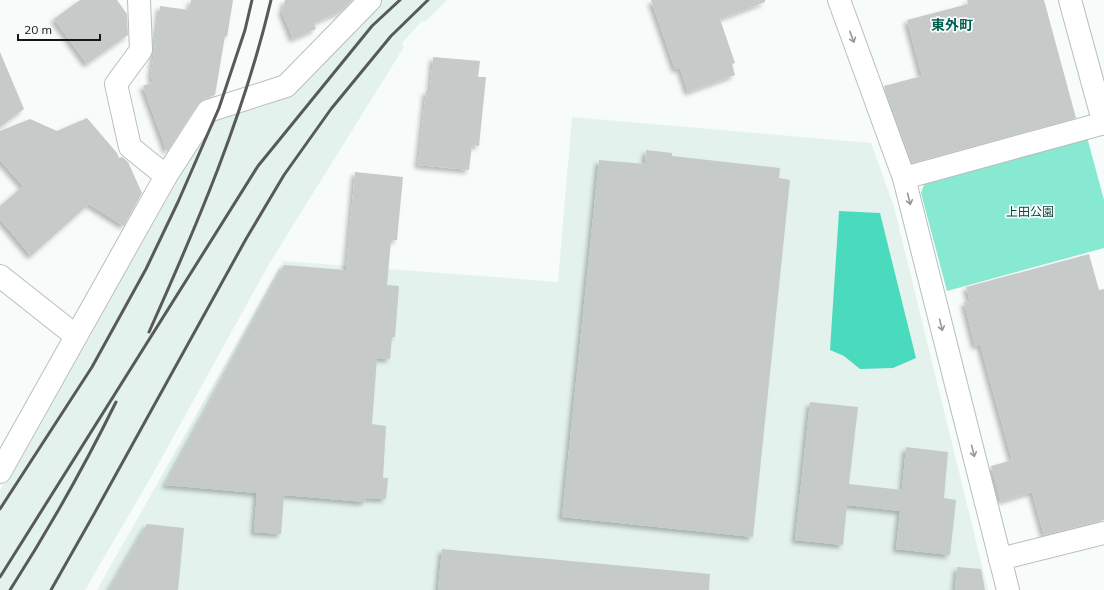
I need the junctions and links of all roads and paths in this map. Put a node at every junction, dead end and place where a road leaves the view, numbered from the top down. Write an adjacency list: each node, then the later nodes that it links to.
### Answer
1 (139, 0): 6 (street)
2 (370, 0): 6 (street)
3 (839, 0): 7 (street, one-way to 7)
4 (1070, 0): 5 (street)
5 (1104, 123): 7 (street)
6 (166, 176): 9 (street)
7 (904, 178): 12 (street, one-way to 12)
8 (0, 276): 9 (street)
9 (76, 336): 10 (street)
10 (0, 472)
11 (1104, 533): 12 (street)
12 (1000, 559): 13 (street)
13 (1008, 590)

